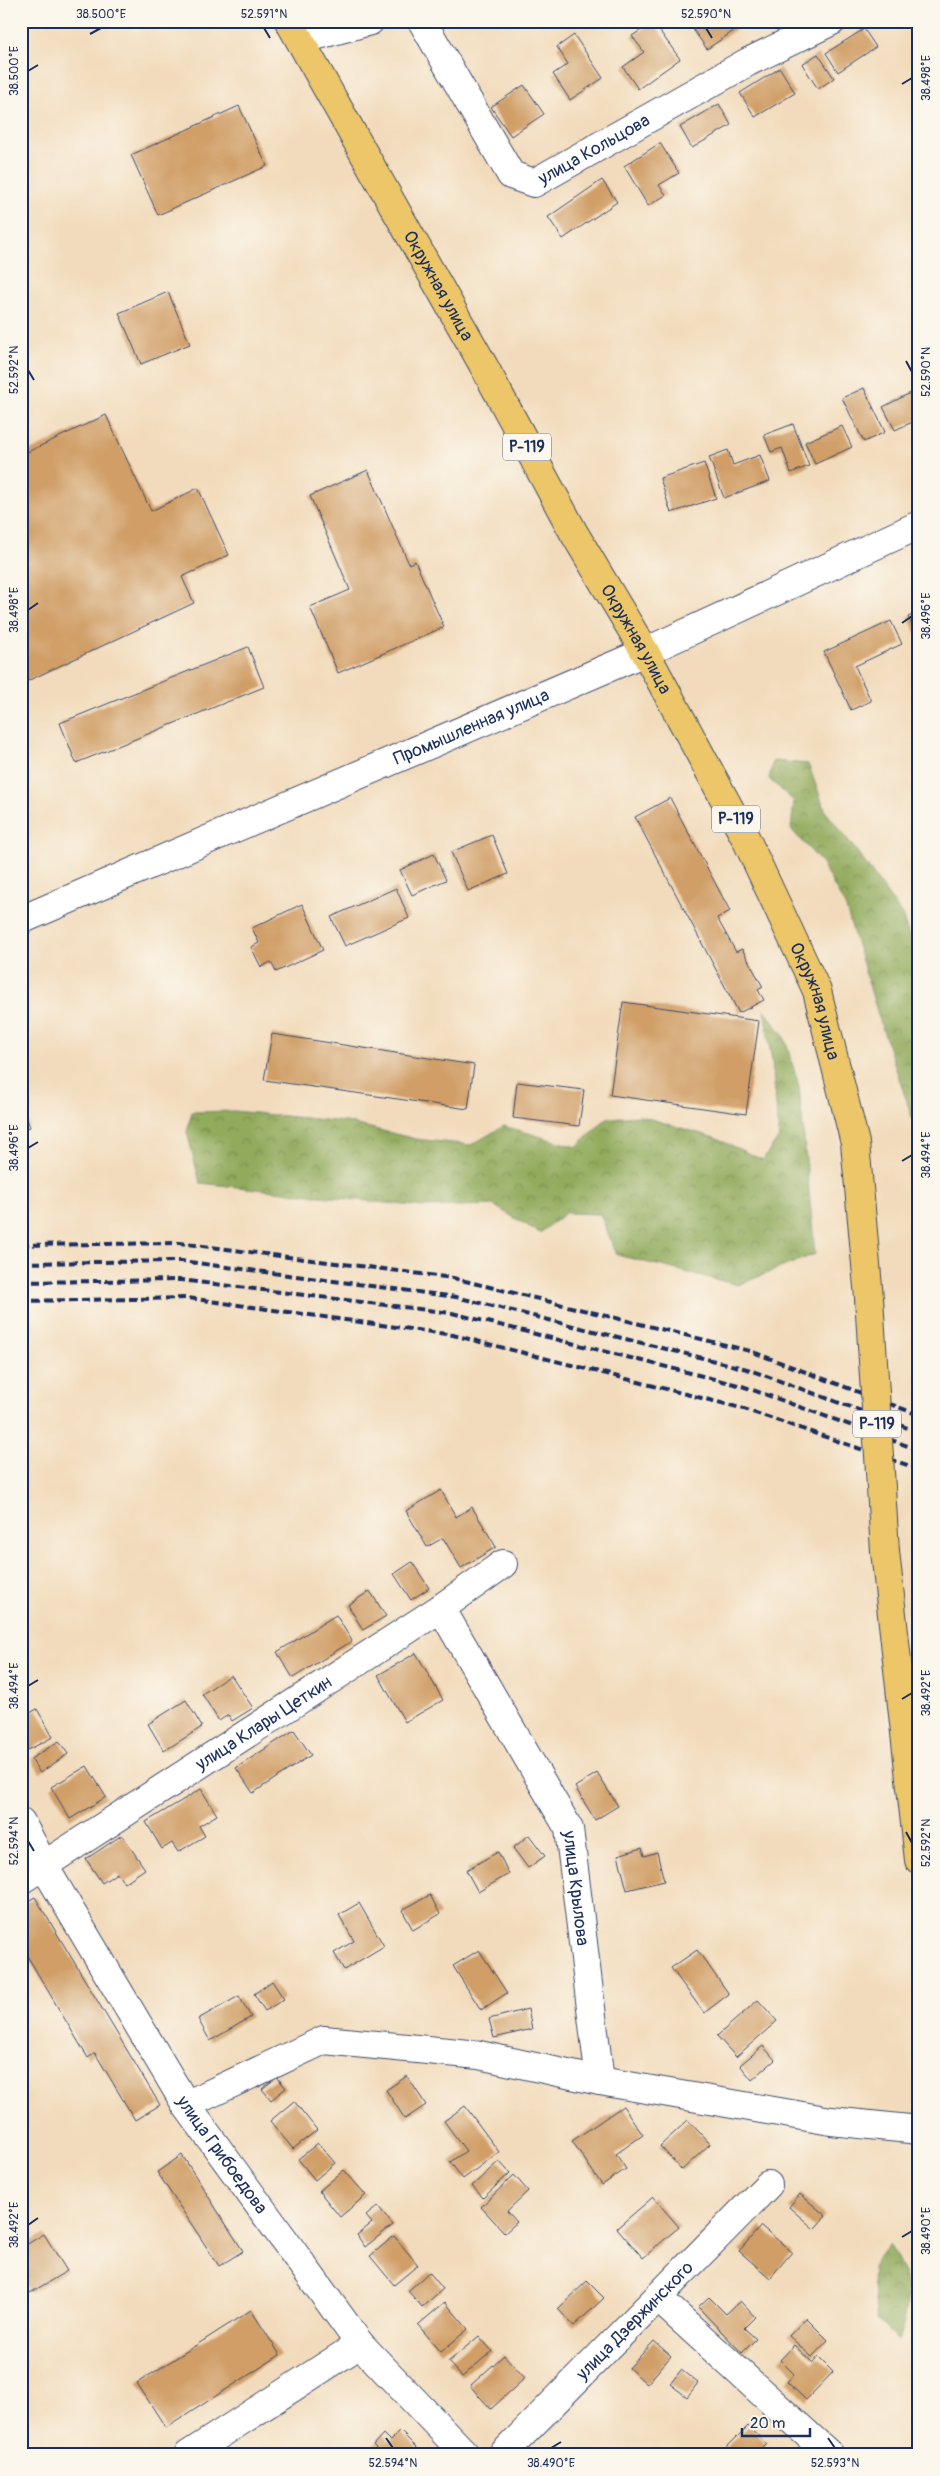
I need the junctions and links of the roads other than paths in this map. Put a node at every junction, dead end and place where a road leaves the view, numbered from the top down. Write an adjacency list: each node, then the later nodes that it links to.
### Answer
1 (319, 21): 5 (street)
2 (370, 21): 5 (street)
3 (422, 21): 4 (street, улица Кольцова)
4 (832, 21)
5 (295, 31): 7 (highway, Окружная улица / Р-119)
6 (919, 525): 7 (street, Промышленная улица)
7 (644, 652): 8 (street, Промышленная улица); 12 (highway, Окружная улица / Р-119, bridge)
8 (21, 920)
9 (503, 1564): 10 (street, улица Клары Цеткин)
10 (441, 1608): 13 (street, улица Клары Цеткин); 14 (street, улица Крылова)
11 (21, 1822): 13 (street, улица Грибоедова)
12 (919, 1860)
13 (33, 1873): 15 (street, улица Грибоедова)
14 (600, 2081): 15 (street); 16 (street)
15 (186, 2104): 19 (street, улица Грибоедова)
16 (919, 2130)
17 (768, 2185): 18 (street, улица Дзержинского)
18 (658, 2298): 22 (street, улица Дзержинского); 23 (street)
19 (360, 2344): 20 (street); 21 (street, улица Грибоедова)
20 (188, 2455)
21 (466, 2455)
22 (502, 2455)
23 (830, 2455)

